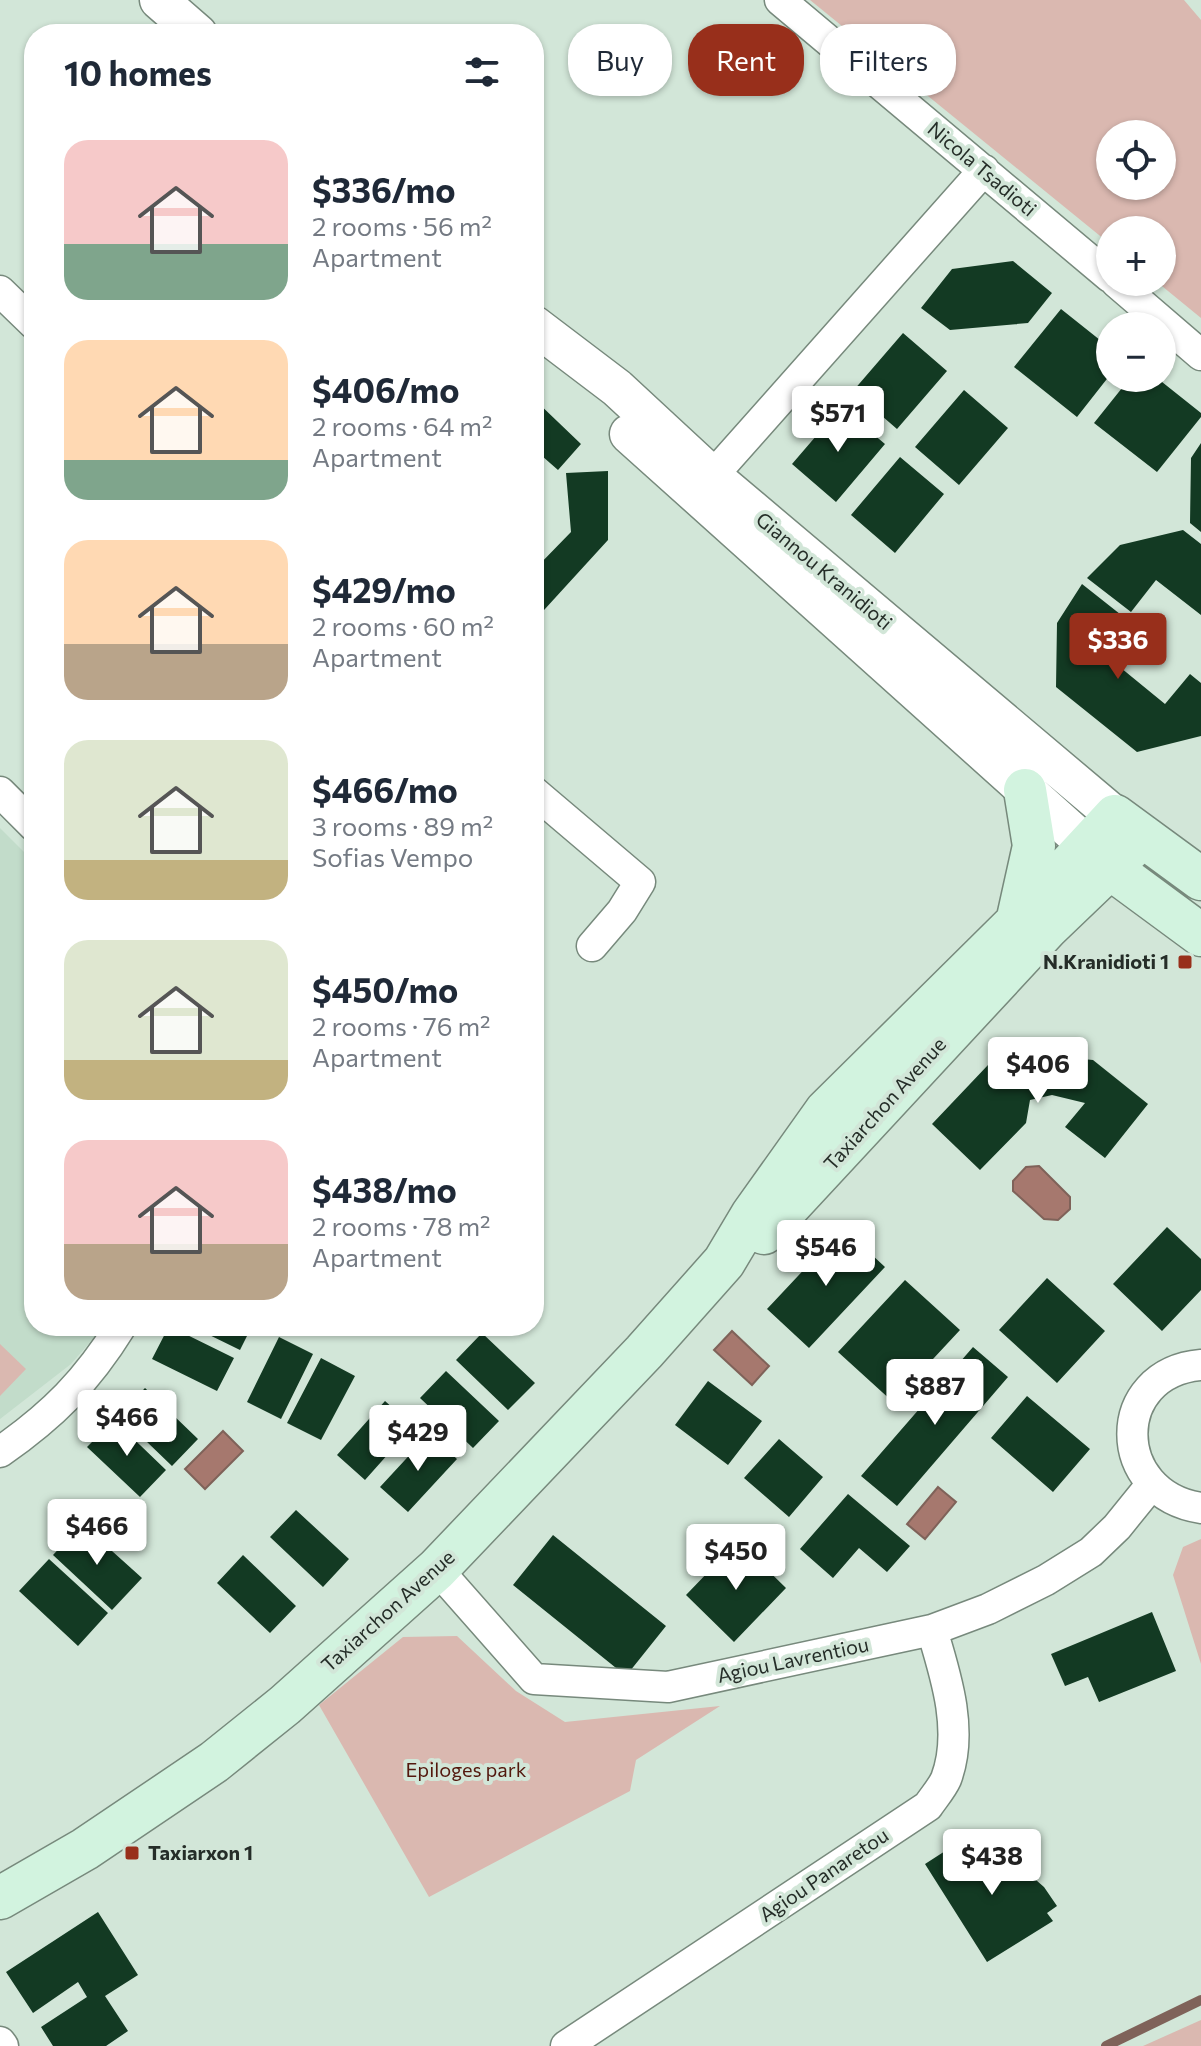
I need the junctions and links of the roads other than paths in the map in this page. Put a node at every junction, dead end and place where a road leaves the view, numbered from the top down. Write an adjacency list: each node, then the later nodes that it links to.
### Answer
1 (159, 0): 3 (street)
2 (780, 0): 4 (street, Nicola Tsadioti)
3 (187, 24)
4 (984, 170): 5 (street, Nicola Tsadioti); 11 (street)
5 (1096, 265)
6 (0, 291): 8 (street)
7 (1132, 296): 10 (street)
8 (24, 314)
9 (544, 333): 11 (street, Giannou Kranidioti)
10 (1201, 355)
11 (704, 485): 12 (street, Giannou Kranidioti); 16 (street, Giannou Kranidioti)
12 (1025, 790): 16 (street, Giannou Kranidioti); 18 (main road)
13 (0, 792): 15 (street)
14 (544, 800): 20 (street)
15 (24, 816)
16 (1114, 842): 17 (main road, Giannou Kranidioti); 18 (main road, Taxiarchon Avenue); 19 (main road, Giannou Kranidioti); 21 (main road, Taxiarchon Avenue)
17 (1201, 879)
18 (1016, 923): 21 (main road, Taxiarchon Avenue)
19 (1201, 935)
20 (592, 946)
21 (724, 1262): 27 (main road, Taxiarchon Avenue)
22 (115, 1336): 24 (street)
23 (1201, 1365): 25 (street)
24 (0, 1452)
25 (1151, 1485): 26 (street); 28 (street, Agiou Lavrentiou)
26 (1201, 1508)
27 (437, 1569): 28 (street, Agiou Lavrentiou); 29 (main road, Taxiarchon Avenue)
28 (932, 1630): 30 (street, Agiou Panaretou)
29 (0, 1898)
30 (566, 2046)

